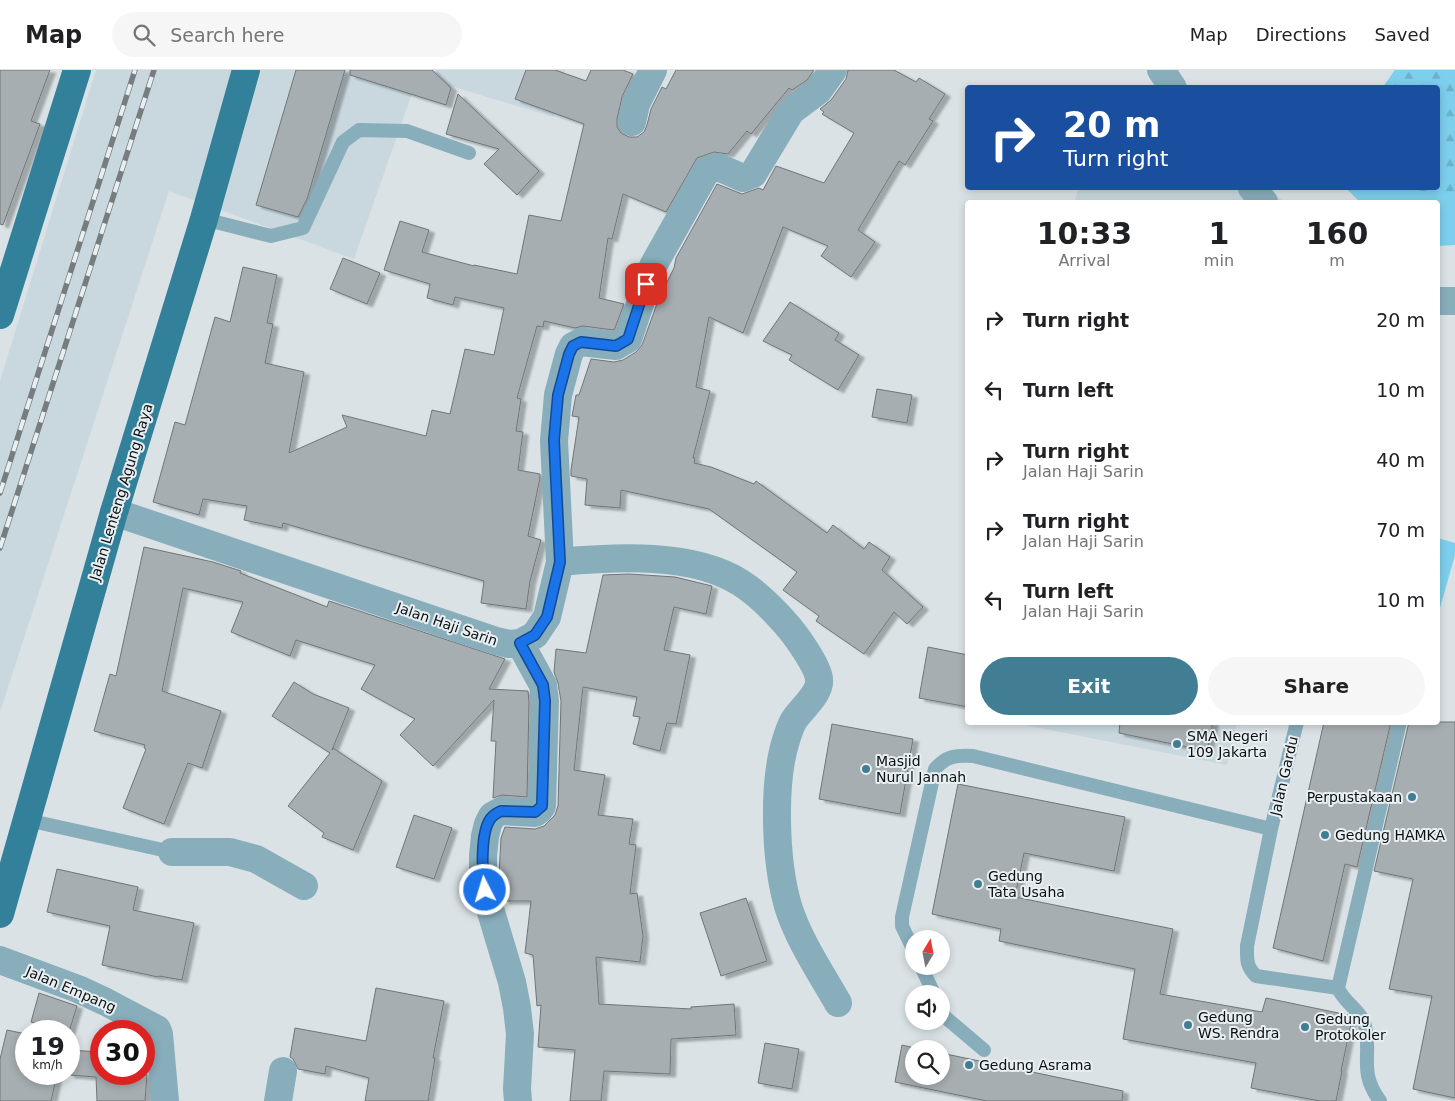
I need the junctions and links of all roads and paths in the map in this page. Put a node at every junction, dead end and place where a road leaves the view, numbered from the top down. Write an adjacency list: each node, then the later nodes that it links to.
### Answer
1 (77, 70): 14 (main road)
2 (246, 70): 11 (main road, Jalan Lenteng Agung Raya)
3 (653, 70): 7 (street)
4 (833, 70): 16 (street)
5 (1161, 70): 6 (street)
6 (1171, 85)
7 (632, 122)
8 (469, 153): 11 (lane)
9 (1254, 190): 10 (street)
10 (1262, 200)
11 (204, 219): 15 (main road, Jalan Lenteng Agung Raya)
12 (1440, 301): 13 (street)
13 (1455, 301)
14 (0, 315)
15 (114, 512): 17 (street, Jalan Haji Sarin); 20 (main road, Jalan Lenteng Agung Raya)
16 (560, 562): 17 (street); 28 (street)
17 (520, 643): 34 (street)
18 (1296, 725): 21 (lane, Jalan Gardu)
19 (1399, 725): 27 (lane)
20 (27, 820): 22 (lane); 24 (main road, Jalan Lenteng Agung Raya)
21 (1272, 829): 25 (lane); 27 (lane, Jalan Gardu)
22 (172, 852): 23 (street)
23 (304, 886)
24 (0, 914)
25 (905, 932)
26 (0, 960): 32 (street, Jalan Empang)
27 (1338, 988): 35 (lane)
28 (838, 1004)
29 (950, 1021): 30 (lane)
30 (984, 1050)
31 (283, 1071): 33 (street)
32 (165, 1101)
33 (278, 1101)
34 (518, 1101)
35 (1380, 1101)

